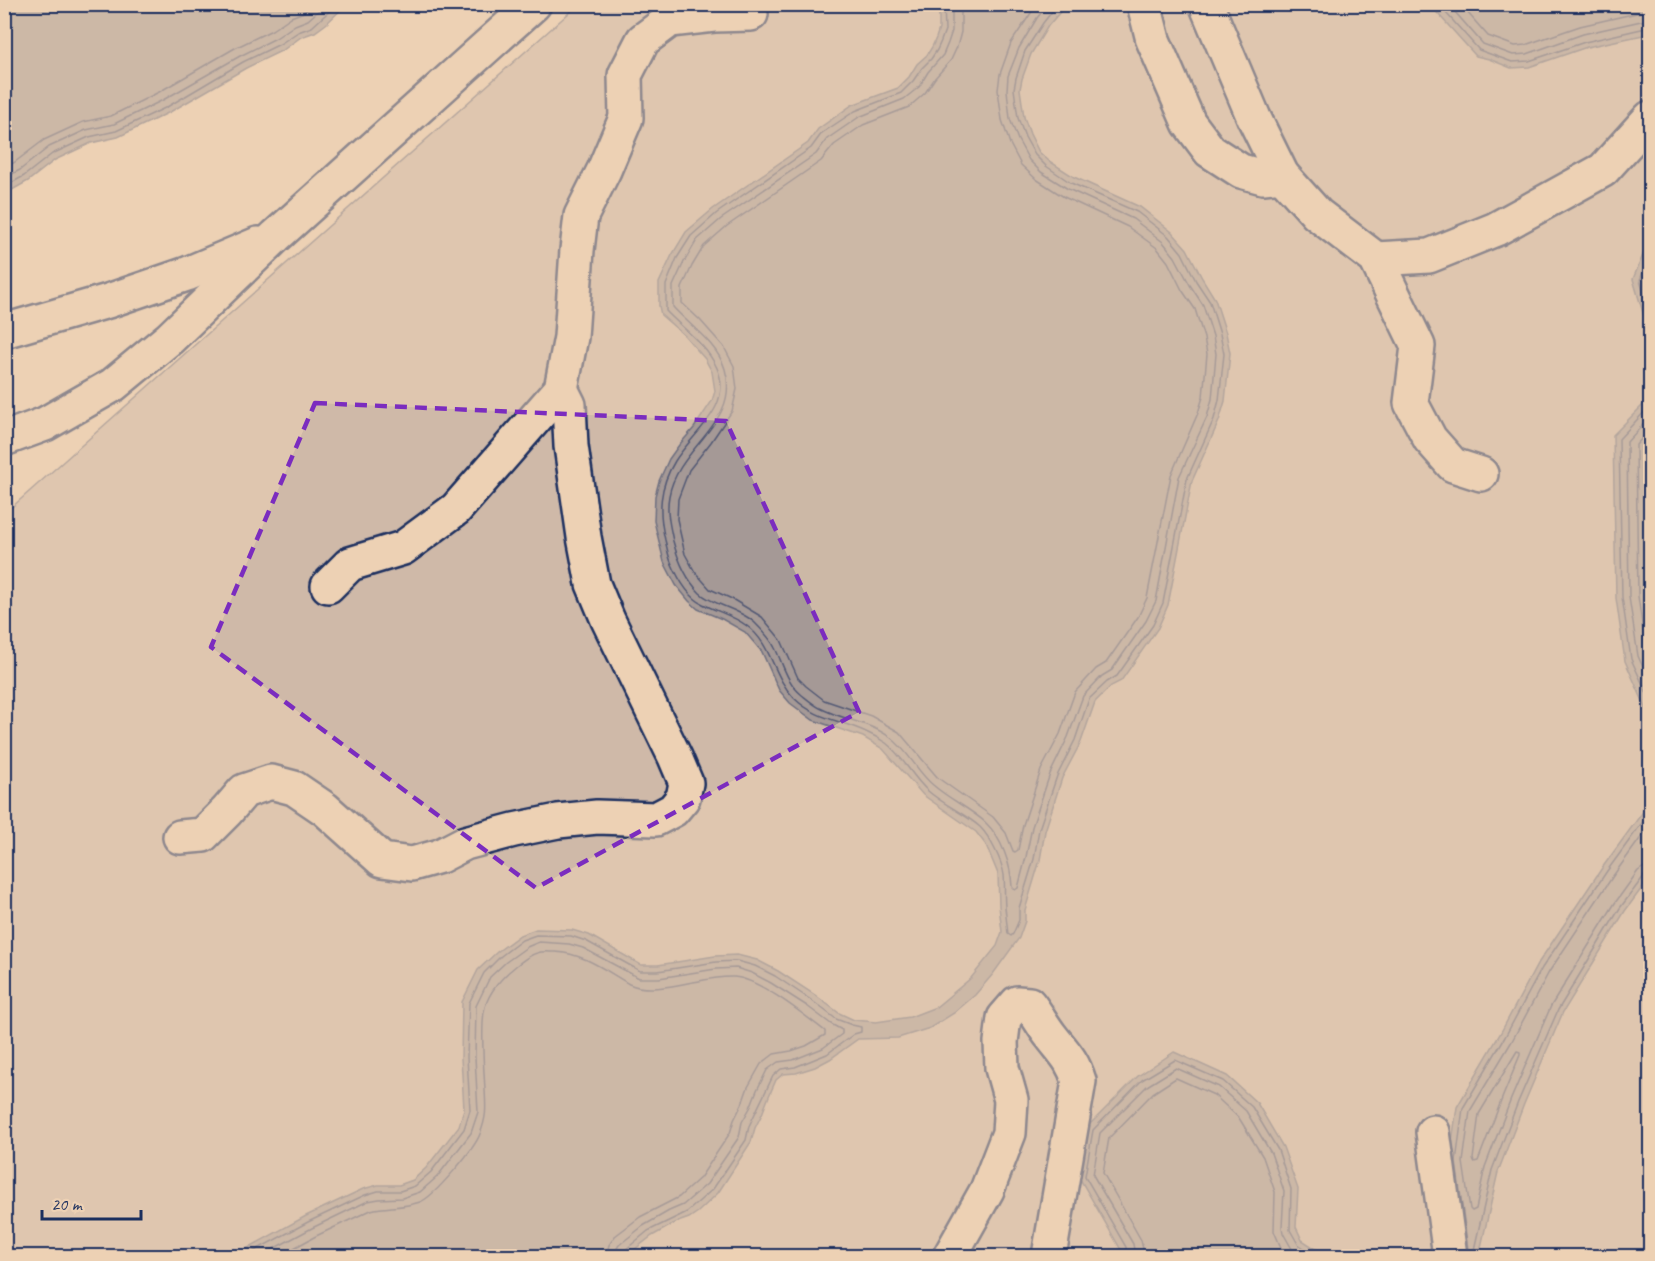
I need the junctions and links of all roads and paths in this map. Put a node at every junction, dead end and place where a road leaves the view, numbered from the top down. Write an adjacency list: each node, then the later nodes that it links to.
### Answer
1 (534, 4): 8 (lane)
2 (745, 4): 5 (lane)
3 (1144, 4): 7 (lane)
4 (1206, 4): 7 (lane)
5 (721, 10): 11 (lane)
6 (1650, 118): 9 (lane)
7 (1282, 175): 9 (lane)
8 (276, 236): 10 (lane); 12 (lane)
9 (1376, 259): 13 (lane)
10 (4, 331)
11 (561, 389): 14 (lane); 15 (lane)
12 (4, 439)
13 (1482, 474)
14 (328, 586)
15 (180, 837)
16 (1433, 1132): 19 (lane)
17 (950, 1257): 18 (lane)
18 (1049, 1257)
19 (1450, 1257)

